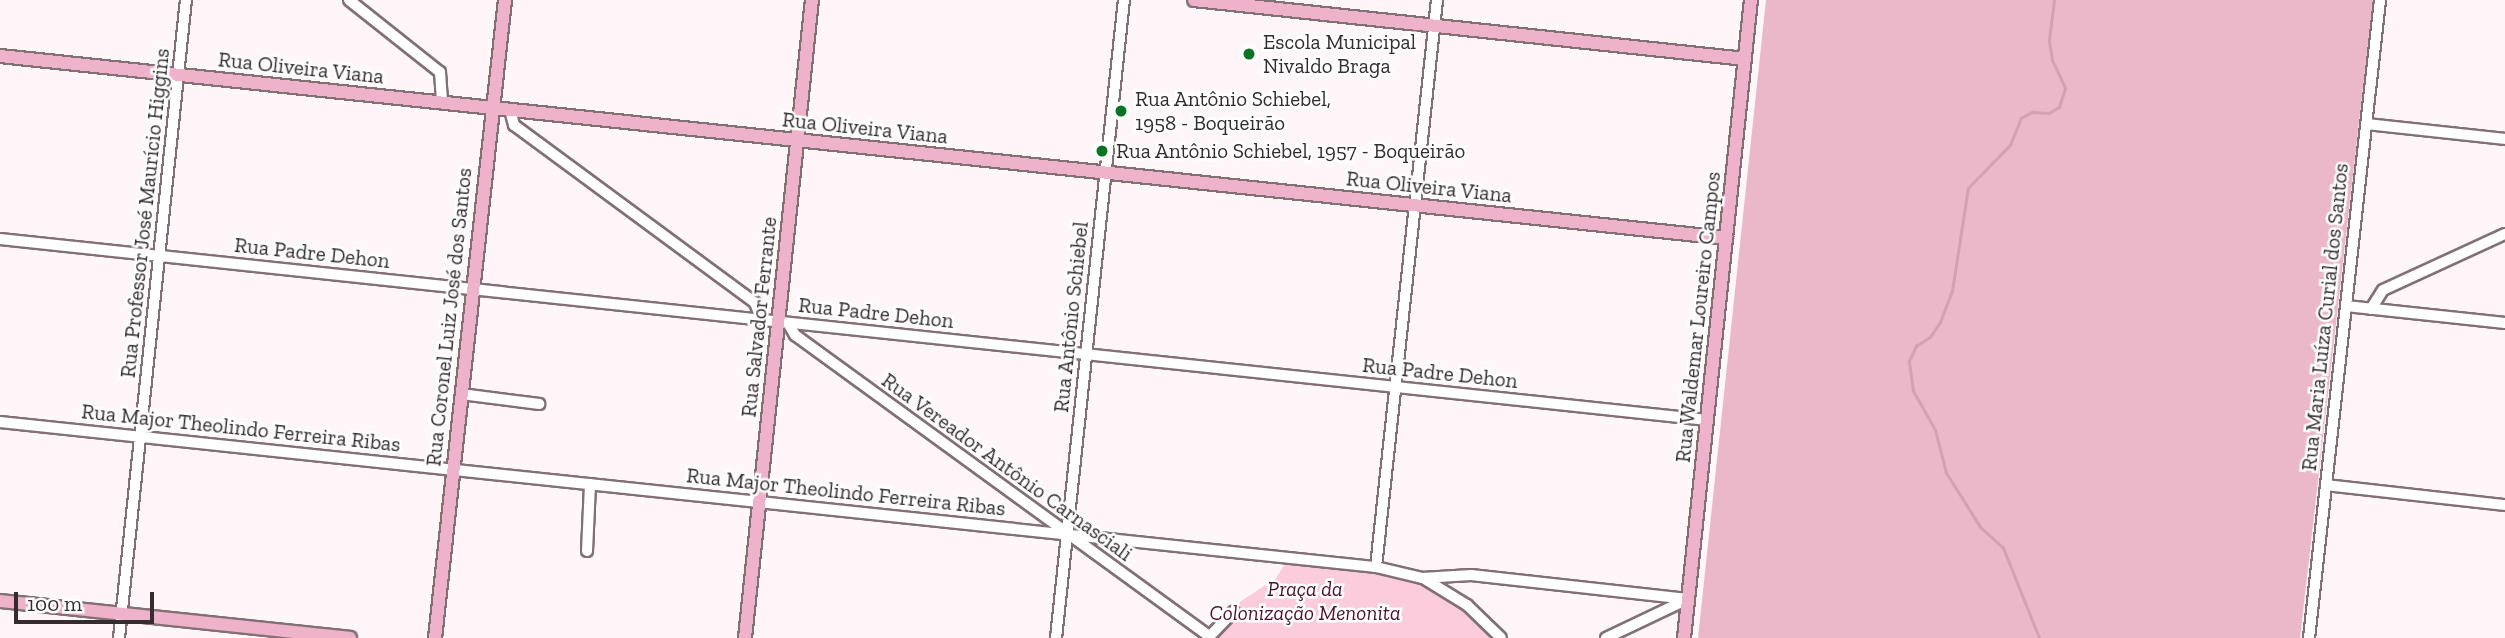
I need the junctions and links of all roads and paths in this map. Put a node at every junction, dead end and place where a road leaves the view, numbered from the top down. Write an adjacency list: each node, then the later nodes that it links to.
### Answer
1 (186, 0): 13 (street, Rua Professor José Maurício Higgins)
2 (349, 0): 14 (street)
3 (505, 0): 15 (main road, Rua Coronel Luiz José dos Santos)
4 (812, 0): 19 (main road, Rua Salvador Ferrante)
5 (1124, 0): 20 (street, Rua Antônio Schiebel)
6 (1194, 0): 10 (main road)
7 (1437, 0): 10 (street)
8 (1751, 0): 12 (main road, Rua Waldemar Loureiro Campos)
9 (2380, 0): 17 (street, Rua Maria Luíza Curial dos Santos)
10 (1434, 26): 12 (main road); 21 (street)
11 (0, 56): 13 (main road, Rua Oliveira Viana)
12 (1745, 59): 23 (main road, Rua Waldemar Loureiro Campos)
13 (178, 75): 14 (main road, Rua Oliveira Viana); 25 (street, Rua Professor José Maurício Higgins)
14 (442, 102): 15 (main road, Rua Oliveira Viana)
15 (491, 108): 16 (main road, Rua Oliveira Viana); 26 (main road, Rua Coronel Luiz José dos Santos)
16 (510, 110): 19 (main road, Rua Oliveira Viana); 29 (street)
17 (2367, 124): 18 (street); 27 (street, Rua Maria Luíza Curial dos Santos)
18 (2505, 139)
19 (797, 140): 20 (main road, Rua Oliveira Viana); 30 (main road, Rua Salvador Ferrante)
20 (1105, 173): 21 (main road, Rua Oliveira Viana); 32 (street, Rua Antônio Schiebel)
21 (1415, 205): 23 (main road, Rua Oliveira Viana); 33 (street)
22 (2505, 234): 28 (street)
23 (1726, 238): 36 (main road, Rua Waldemar Loureiro Campos)
24 (0, 239): 25 (street, Rua Padre Dehon)
25 (159, 256): 26 (street, Rua Padre Dehon); 38 (street, Rua Professor José Maurício Higgins)
26 (472, 289): 29 (street, Rua Padre Dehon); 34 (main road, Rua Coronel Luiz José dos Santos)
27 (2346, 306): 28 (street); 41 (street, Rua Maria Luíza Curial dos Santos)
28 (2371, 309): 31 (street)
29 (762, 320): 30 (street, Rua Padre Dehon)
30 (783, 322): 32 (street, Rua Padre Dehon); 42 (main road, Rua Salvador Ferrante); 44 (street, Rua Vereador Antônio Carnasciali)
31 (2505, 323)
32 (1086, 354): 33 (street, Rua Padre Dehon); 44 (street, Rua Antônio Schiebel)
33 (1396, 387): 36 (street, Rua Padre Dehon); 46 (street)
34 (461, 394): 35 (street); 39 (main road, Rua Coronel Luiz José dos Santos)
35 (539, 404)
36 (1707, 420): 48 (main road, Rua Waldemar Loureiro Campos)
37 (0, 422): 38 (street, Rua Major Theolindo Ferreira Ribas)
38 (141, 437): 39 (street, Rua Major Theolindo Ferreira Ribas); 51 (street, Rua Professor José Maurício Higgins)
39 (452, 470): 40 (street, Rua Major Theolindo Ferreira Ribas); 55 (main road, Rua Coronel Luiz José dos Santos)
40 (590, 484): 42 (street, Rua Major Theolindo Ferreira Ribas); 45 (street)
41 (2326, 485): 43 (street); 61 (street, Rua Maria Luíza Curial dos Santos)
42 (759, 502): 44 (street, Rua Major Theolindo Ferreira Ribas); 56 (main road, Rua Salvador Ferrante)
43 (2505, 505)
44 (1067, 534): 46 (street, Rua Major Theolindo Ferreira Ribas); 52 (street, Rua Vereador Antônio Carnasciali); 57 (street, Rua Antônio Schiebel)
45 (587, 551)
46 (1376, 567): 47 (street, Rua Major Theolindo Ferreira Ribas)
47 (1422, 578): 48 (street, Rua Major Theolindo Ferreira Ribas); 58 (street)
48 (1688, 599): 59 (street); 60 (main road, Rua Waldemar Loureiro Campos)
49 (0, 601): 51 (main road)
50 (1234, 611): 52 (street)
51 (122, 614): 53 (street, Rua Professor José Maurício Higgins); 54 (main road)
52 (1209, 637)
53 (119, 638)
54 (350, 638)
55 (435, 638)
56 (745, 638)
57 (1056, 638)
58 (1501, 638)
59 (1606, 638)
60 (1684, 638)
61 (2309, 638)

